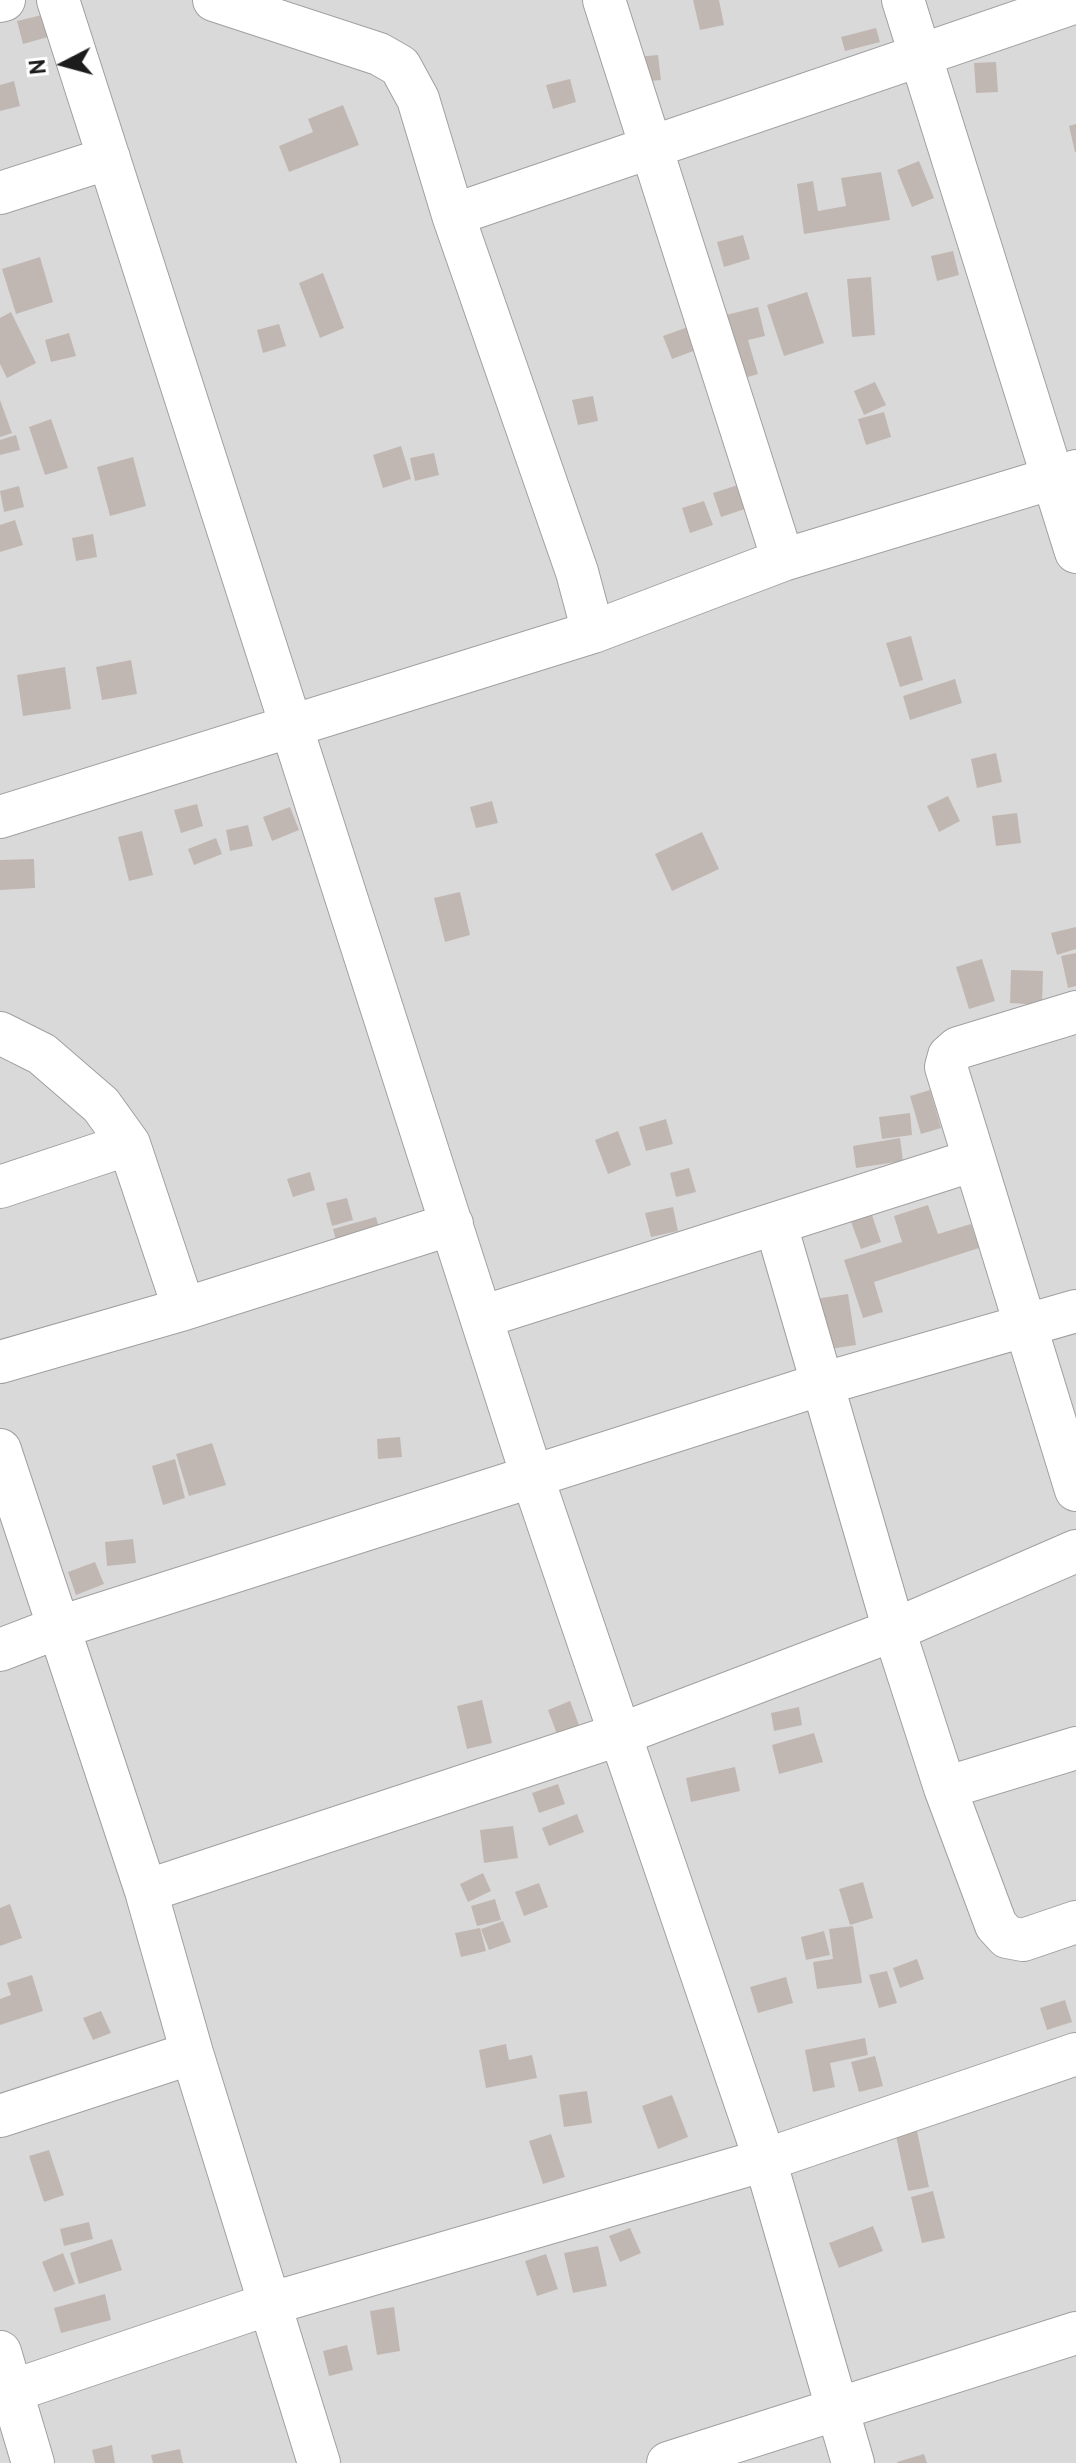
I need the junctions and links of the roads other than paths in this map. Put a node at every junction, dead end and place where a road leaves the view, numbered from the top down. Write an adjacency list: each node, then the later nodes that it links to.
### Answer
1 (58, 0): 8 (street)
2 (214, 0): 10 (street)
3 (604, 0): 7 (street)
4 (903, 0): 6 (street)
5 (1076, 2): 6 (street)
6 (921, 53): 7 (street); 11 (street)
7 (649, 146): 10 (street); 13 (street)
8 (109, 158): 9 (street); 15 (street)
9 (0, 193)
10 (453, 215): 14 (street)
11 (1064, 475): 12 (street); 13 (street)
12 (1076, 552)
13 (783, 560): 14 (street)
14 (593, 632): 15 (street)
15 (291, 723): 16 (street); 22 (street)
16 (0, 817)
17 (1076, 1012): 20 (street)
18 (0, 1033): 19 (street)
19 (129, 1144): 21 (street); 24 (street)
20 (974, 1160): 23 (street); 27 (street)
21 (0, 1187)
22 (452, 1224): 24 (street); 26 (street)
23 (776, 1225): 26 (street); 29 (street)
24 (184, 1309): 28 (street)
25 (1076, 1311): 27 (street)
26 (482, 1317): 31 (street)
27 (1025, 1327): 29 (street); 32 (street)
28 (0, 1362)
29 (822, 1384): 31 (street); 35 (street)
30 (0, 1450): 34 (street)
31 (532, 1476): 34 (street); 37 (street)
32 (1076, 1490)
33 (1076, 1551): 35 (street)
34 (57, 1628): 36 (street); 40 (street)
35 (894, 1630): 37 (street); 39 (street)
36 (0, 1650)
37 (621, 1734): 40 (street); 45 (street)
38 (1076, 1748): 39 (street)
39 (945, 1788): 41 (street)
40 (146, 1891): 42 (street)
41 (1076, 1922)
42 (192, 2053): 44 (street); 46 (street)
43 (1076, 2054): 45 (street)
44 (0, 2116)
45 (765, 2160): 46 (street); 49 (street)
46 (269, 2304): 48 (street); 51 (street)
47 (1076, 2333): 49 (street)
48 (6, 2372): 50 (street)
49 (836, 2409): 52 (street); 53 (street)
50 (33, 2463)
51 (319, 2463)
52 (668, 2463)
53 (853, 2463)

